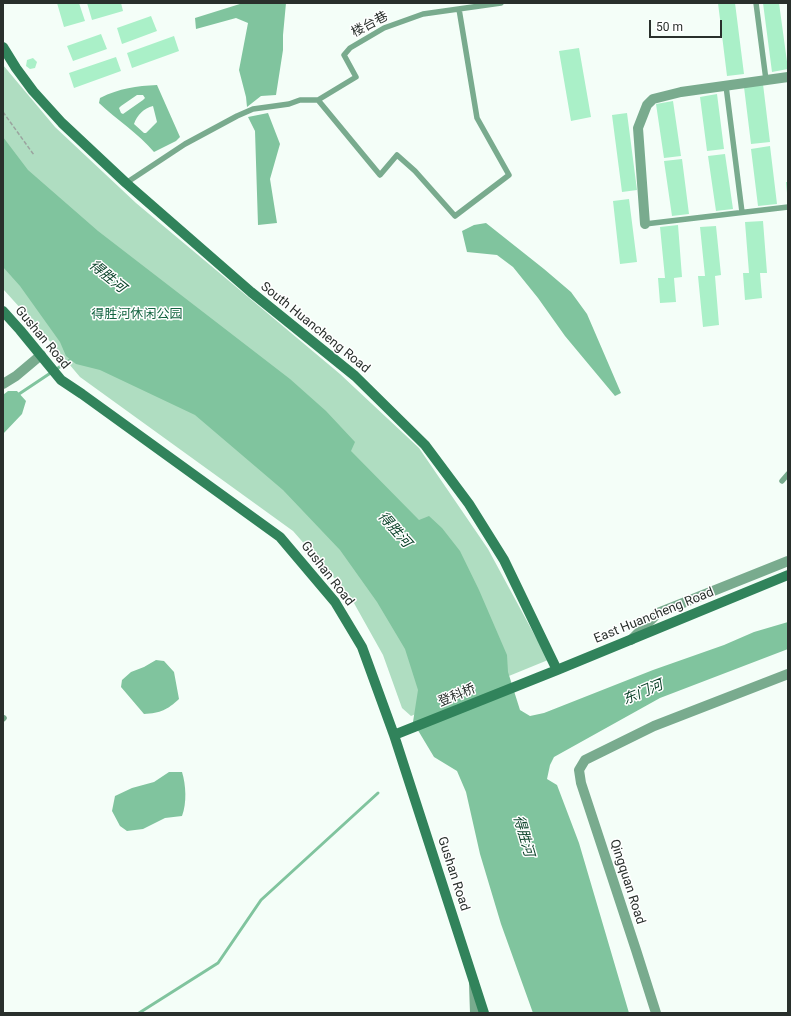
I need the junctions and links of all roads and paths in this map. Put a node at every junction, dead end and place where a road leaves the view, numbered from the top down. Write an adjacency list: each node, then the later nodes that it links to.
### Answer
1 (501, 3): 3 (lane, 楼台巷)
2 (756, 3): 6 (lane)
3 (459, 9): 8 (lane, 楼台巷); 8 (lane)
4 (3, 47): 11 (main road, South Huancheng Road)
5 (788, 77): 6 (street)
6 (766, 80): 7 (street)
7 (726, 86): 13 (lane); 14 (street)
8 (318, 100): 11 (lane)
9 (3, 112): 10 (path)
10 (34, 155)
11 (126, 183): 23 (main road, South Huancheng Road)
12 (788, 207): 13 (lane)
13 (742, 212): 14 (lane)
14 (644, 224)
15 (3, 311): 16 (main road, Gushan Road)
16 (41, 355): 17 (street); 26 (main road, Gushan Road)
17 (3, 384)
18 (788, 474): 19 (lane)
19 (782, 481)
20 (788, 560): 22 (street)
21 (788, 575): 22 (main road, East Huancheng Road)
22 (631, 640): 23 (main road, East Huancheng Road)
23 (557, 670): 25 (main road, East Huancheng Road)
24 (788, 674): 30 (street, Qingquan Road)
25 (529, 681): 26 (main road, 登科桥)
26 (394, 735): 27 (main road, Gushan Road)
27 (474, 981): 28 (street); 29 (main road, Gushan Road)
28 (475, 1013)
29 (484, 1013)
30 (656, 1013)

